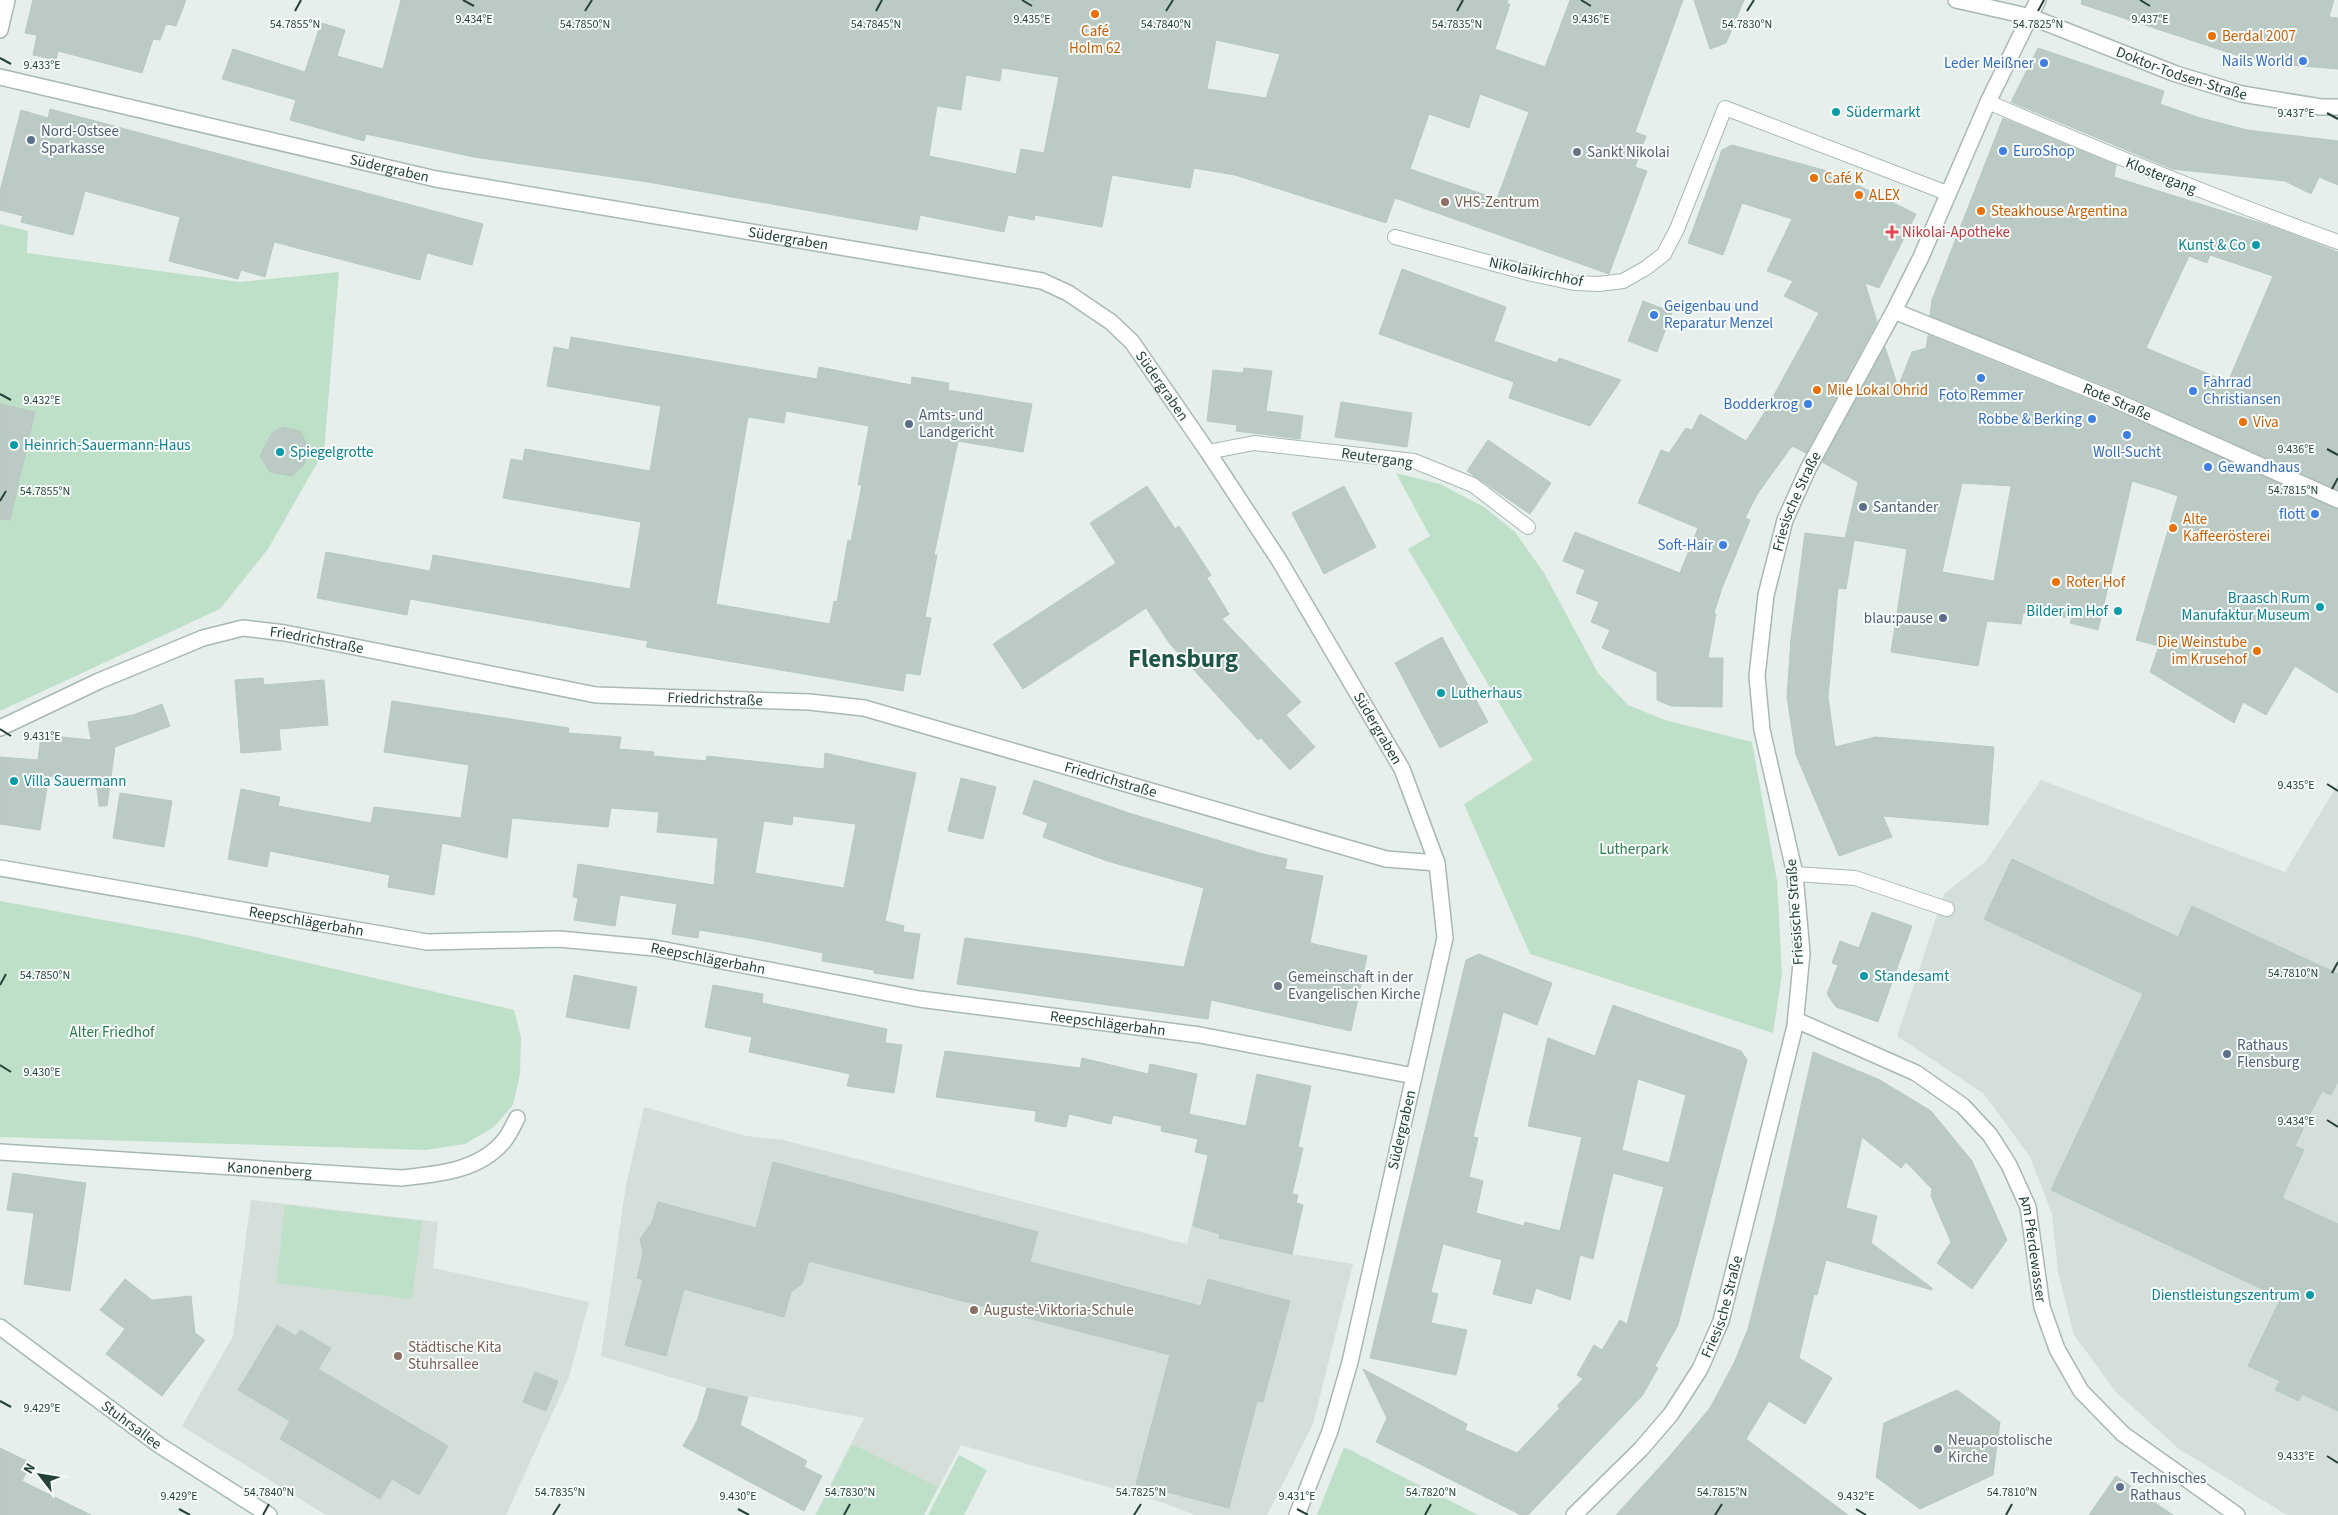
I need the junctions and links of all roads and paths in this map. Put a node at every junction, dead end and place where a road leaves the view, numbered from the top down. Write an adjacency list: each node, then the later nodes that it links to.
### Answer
1 (6, 0): 5 (street)
2 (1956, 0): 4 (street, Doktor-Todsen-Straße)
3 (2038, 0): 4 (street)
4 (2031, 17): 7 (street); 8 (street, Doktor-Todsen-Straße)
5 (0, 30)
6 (0, 77): 13 (street, Südergraben)
7 (1988, 102): 9 (street); 11 (lane, Klostergang)
8 (2338, 107)
9 (1947, 193): 10 (lane, Nikolaikirchhof); 12 (street)
10 (1395, 238)
11 (2338, 242)
12 (1894, 312): 14 (street, Rote Straße); 19 (street, Friesische Straße)
13 (1208, 452): 15 (lane, Reutergang); 17 (street, Südergraben)
14 (2338, 500)
15 (1528, 527)
16 (0, 728): 17 (street, Friedrichstraße)
17 (1437, 862): 22 (street, Südergraben)
18 (0, 868): 22 (street, Reepschlägerbahn)
19 (1795, 874): 20 (lane); 21 (street, Friesische Straße)
20 (1948, 909)
21 (1796, 1020): 28 (street, Friesische Straße); 29 (street, Am Pferdewasser)
22 (1414, 1076): 27 (street, Südergraben)
23 (517, 1118): 24 (street, Kanonenberg)
24 (0, 1152)
25 (0, 1327): 26 (street, Stuhrsallee)
26 (268, 1515)
27 (1297, 1515)
28 (1574, 1515)
29 (2237, 1515)

